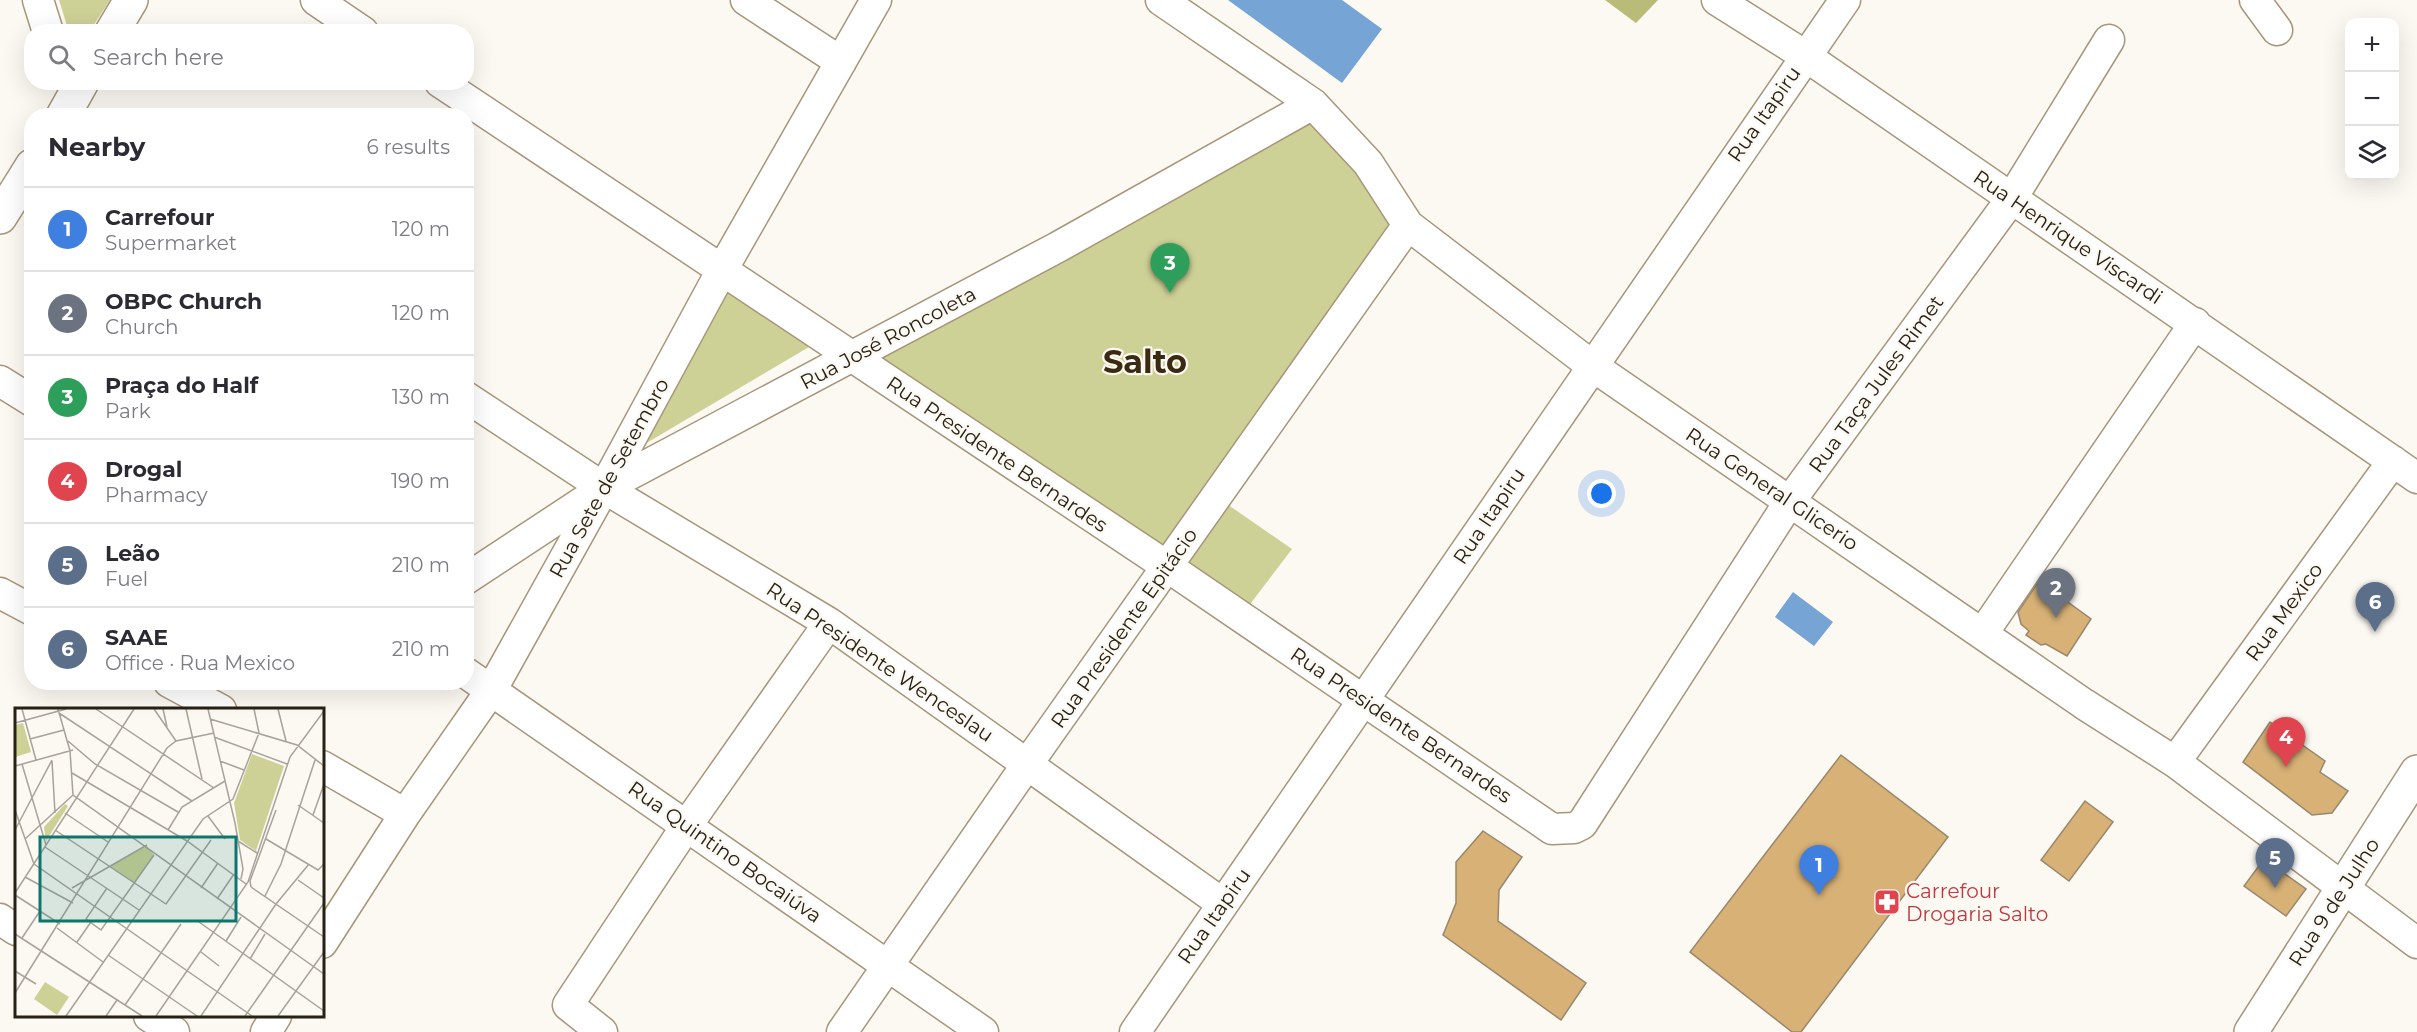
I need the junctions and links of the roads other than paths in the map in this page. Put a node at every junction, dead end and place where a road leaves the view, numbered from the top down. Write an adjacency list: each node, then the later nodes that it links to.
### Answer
1 (38, 0): 10 (street)
2 (131, 0): 11 (main road)
3 (316, 0): 12 (street)
4 (746, 0): 16 (street)
5 (876, 0): 16 (street, Rua Sete de Setembro)
6 (1161, 0): 18 (street, Rua General Glicerio)
7 (1717, 0): 15 (street, Rua Henrique Viscardi)
8 (1845, 0): 15 (street, Rua Itapiru)
9 (2255, 0): 13 (street)
10 (46, 24)
11 (117, 24)
12 (351, 24)
13 (2277, 30)
14 (2109, 40): 20 (street, Rua Taça Jules Rimet)
15 (1804, 55): 20 (street, Rua Henrique Viscardi); 26 (street, Rua Itapiru)
16 (841, 62): 23 (street, Rua Sete de Setembro)
17 (452, 90): 23 (street, Rua Presidente Bernardes)
18 (1313, 104): 22 (street, Rua General Glicerio); 25 (street, Rua José Roncoleta)
19 (24, 178): 21 (main road)
20 (2012, 198): 24 (street, Rua Henrique Viscardi); 33 (street, Rua Taça Jules Rimet)
21 (0, 216)
22 (1408, 225): 26 (street, Rua General Glicerio); 34 (street, Rua Presidente Epitácio)
23 (722, 270): 25 (street, Rua Presidente Bernardes); 32 (street, Rua Sete de Setembro)
24 (2195, 323): 30 (street, Rua Henrique Viscardi); 39 (street)
25 (852, 358): 32 (street, Rua José Roncoleta); 34 (street, Rua Presidente Bernardes)
26 (1591, 365): 33 (street, Rua General Glicerio); 43 (street, Rua Itapiru)
27 (0, 381): 28 (street)
28 (24, 396)
29 (474, 402): 32 (street, Rua Presidente Wenceslau)
30 (2393, 461): 31 (street, Rua Henrique Viscardi); 45 (street, Rua Mexico)
31 (2417, 478)
32 (604, 489): 35 (street, Rua José Roncoleta); 38 (street, Rua Presidente Wenceslau); 41 (street, Rua Sete de Setembro)
33 (1790, 501): 39 (street, Rua General Glicerio); 51 (street, Rua Taça Jules Rimet)
34 (1168, 567): 43 (street, Rua Presidente Bernardes); 46 (street, Rua Presidente Epitácio)
35 (474, 574)
36 (0, 593): 37 (street)
37 (24, 606)
38 (829, 623): 46 (street, Rua Presidente Wenceslau); 50 (street)
39 (1983, 633): 45 (street, Rua General Glicerio)
40 (474, 678): 41 (street, Rua Quintino Bocaiúva)
41 (492, 689): 49 (street, Rua Sete de Setembro); 50 (street, Rua Quintino Bocaiúva)
42 (185, 690): 44 (street)
43 (1365, 700): 51 (street, Rua Presidente Bernardes); 53 (street, Rua Itapiru)
44 (217, 708)
45 (2175, 762): 52 (street, Rua General Glicerio)
46 (1028, 763): 53 (street, Rua Presidente Wenceslau); 58 (street, Rua Presidente Epitácio)
47 (324, 767): 49 (street)
48 (2417, 772): 52 (main road, Rua 9 de Julho)
49 (405, 814): 56 (street, Rua Sete de Setembro)
50 (687, 825): 58 (street, Rua Quintino Bocaiúva); 63 (street)
51 (1552, 829)
52 (2342, 889): 57 (street, Rua General Glicerio); 67 (main road, Rua 9 de Julho)
53 (1223, 904): 66 (street, Rua Itapiru)
54 (0, 919): 55 (street)
55 (15, 929)
56 (324, 940)
57 (2417, 943)
58 (886, 966): 64 (street, Rua Presidente Epitácio); 65 (street, Rua Quintino Bocaiúva)
59 (151, 1017): 61 (street)
60 (275, 1017): 62 (street)
61 (174, 1032)
62 (266, 1032)
63 (602, 1032)
64 (842, 1032)
65 (983, 1032)
66 (1135, 1032)
67 (2251, 1032)

